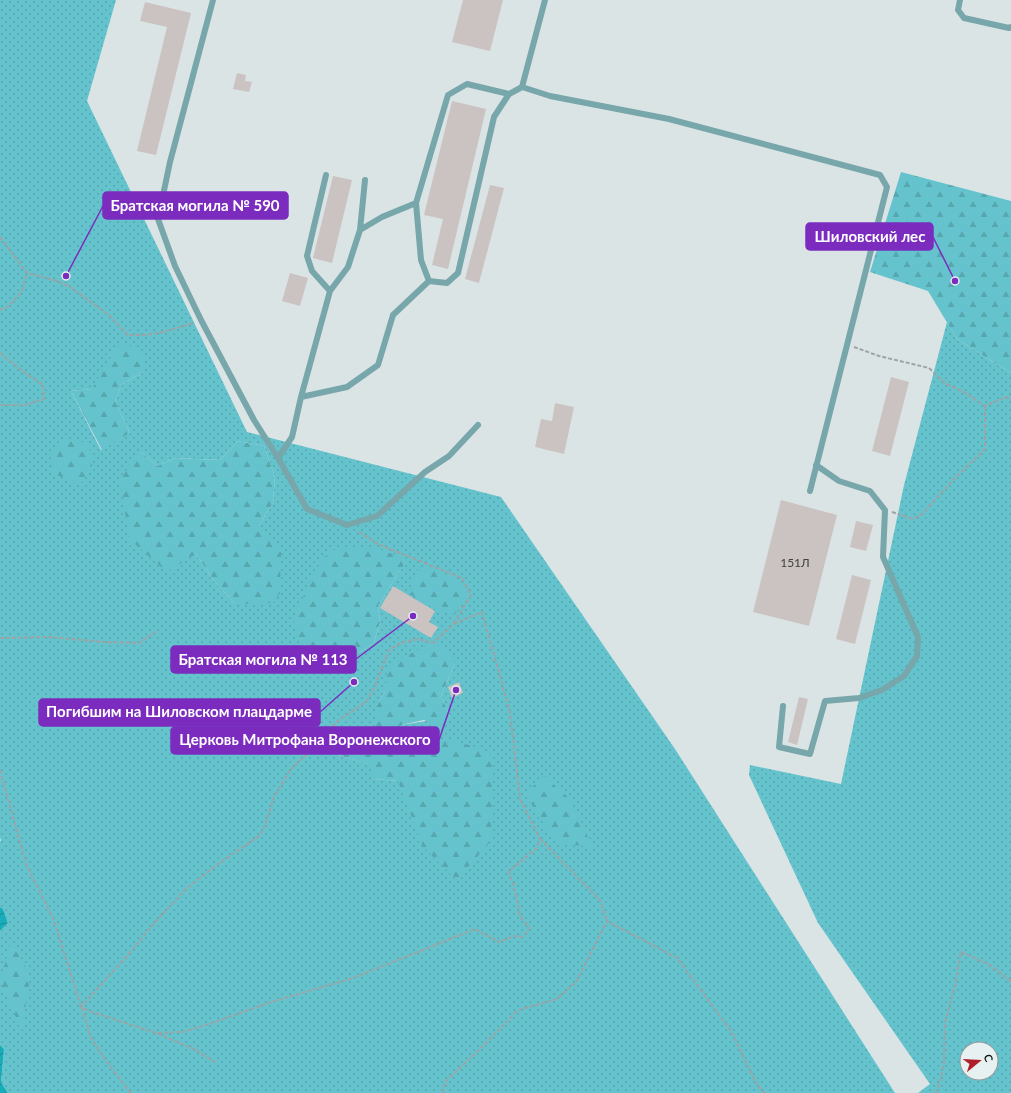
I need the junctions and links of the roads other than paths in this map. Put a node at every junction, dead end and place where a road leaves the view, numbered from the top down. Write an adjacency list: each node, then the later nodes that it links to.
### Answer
1 (213, 0): 15 (lane)
2 (545, 0): 5 (lane)
3 (960, 0): 4 (lane)
4 (1011, 27)
5 (522, 87): 6 (lane); 16 (lane)
6 (509, 94): 9 (lane); 11 (lane)
7 (326, 175): 12 (lane)
8 (365, 180): 10 (lane)
9 (416, 203): 10 (lane); 11 (lane)
10 (360, 230): 12 (lane)
11 (429, 281): 13 (lane)
12 (330, 291): 13 (lane)
13 (301, 397): 15 (lane)
14 (478, 425): 15 (lane)
15 (278, 458)
16 (816, 464): 17 (lane); 18 (lane)
17 (810, 491)
18 (783, 706)

